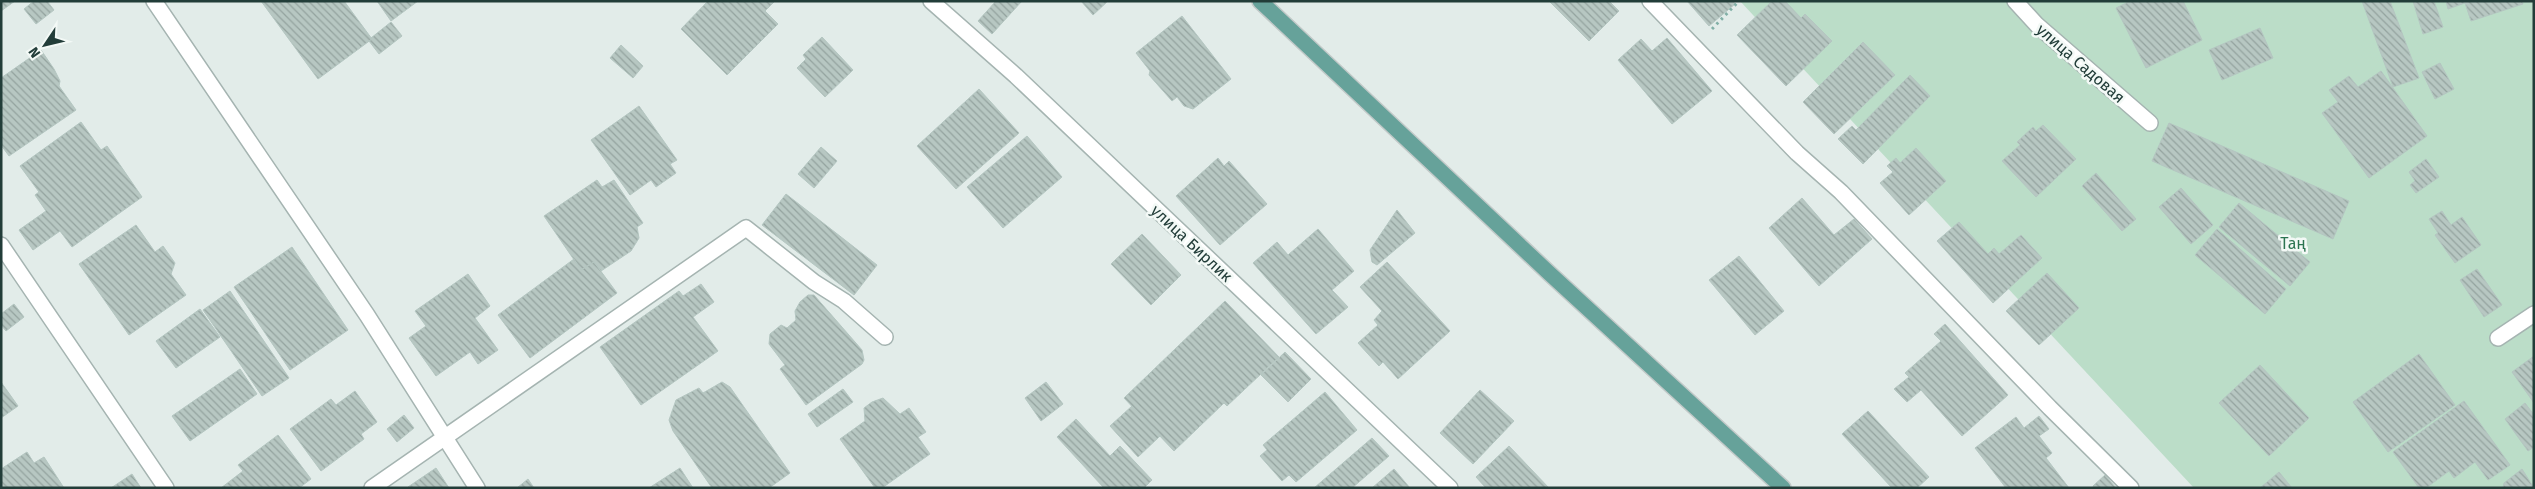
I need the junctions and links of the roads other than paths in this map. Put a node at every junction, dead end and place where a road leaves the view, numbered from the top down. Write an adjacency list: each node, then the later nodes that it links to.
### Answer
1 (154, 1): 11 (street)
2 (930, 1): 15 (street, улица Бирлик)
3 (1260, 1): 16 (main road)
4 (1650, 1): 17 (street)
5 (2015, 1): 6 (street, улица Садовая)
6 (2150, 123)
7 (1, 246): 12 (street)
8 (2534, 314): 10 (street)
9 (885, 337): 11 (street)
10 (2498, 338)
11 (444, 439): 13 (street); 14 (street)
12 (166, 488)
13 (372, 488)
14 (477, 488)
15 (1450, 488)
16 (1782, 488)
17 (2131, 488)

